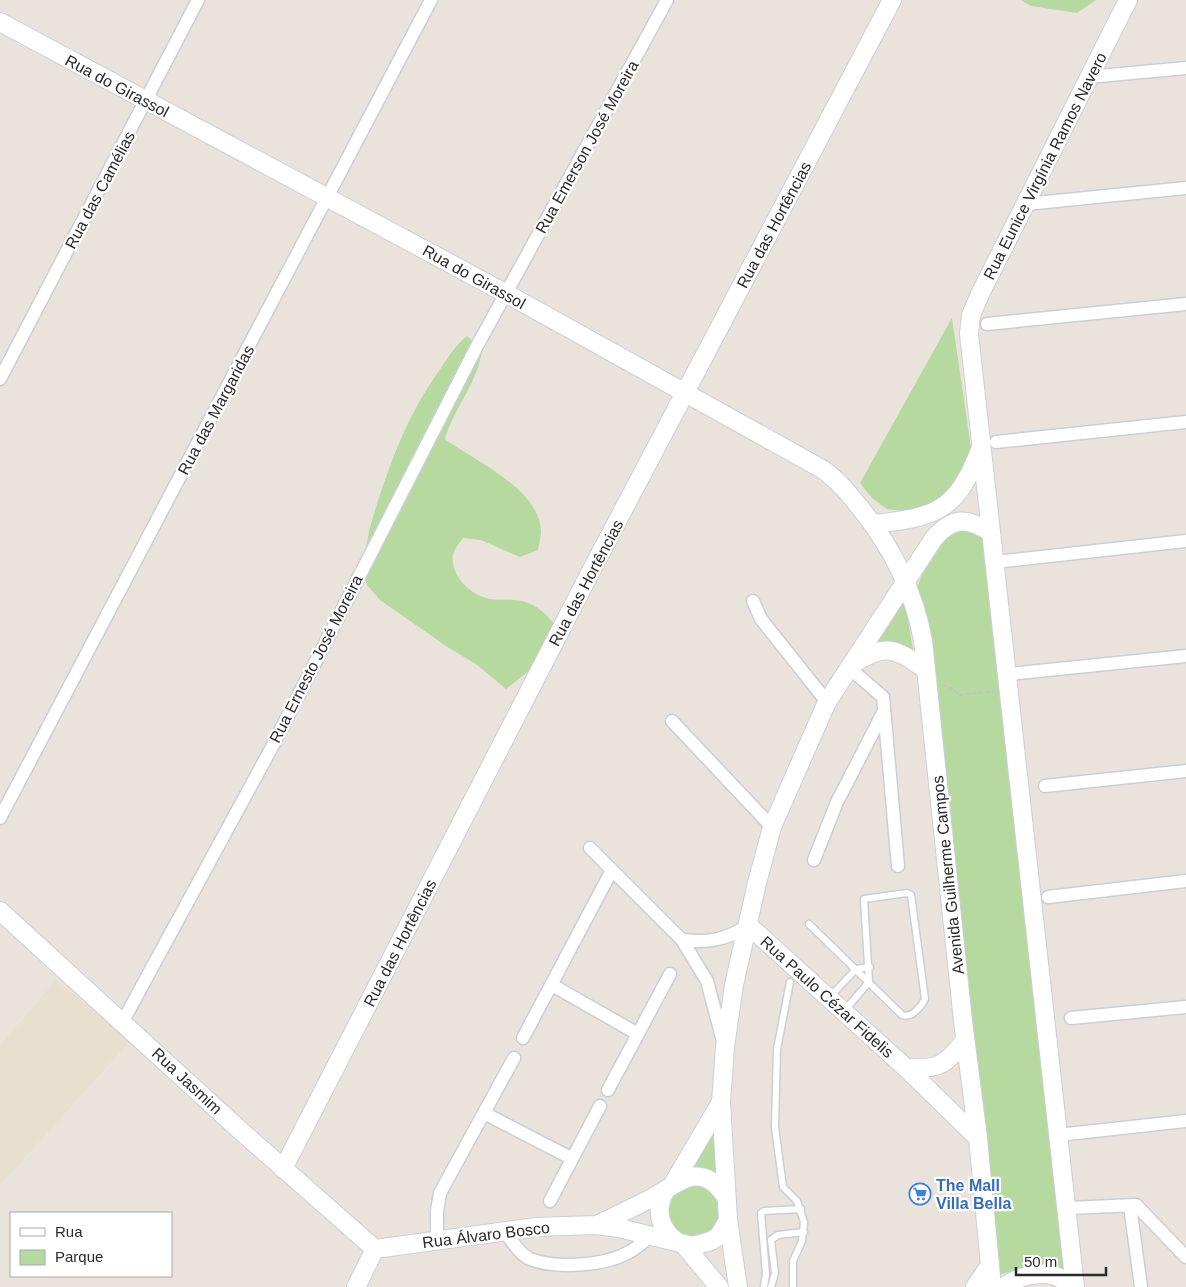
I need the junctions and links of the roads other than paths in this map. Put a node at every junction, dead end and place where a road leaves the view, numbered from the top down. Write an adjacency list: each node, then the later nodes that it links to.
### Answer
1 (198, 0): 9 (street, Rua das Camélias)
2 (431, 0): 11 (street, Rua das Margaridas)
3 (667, 0): 13 (street, Rua Emerson José Moreira)
4 (892, 0): 17 (main road, Rua das Hortências)
5 (1128, 0): 8 (main road, Rua Eunice Virgínia Ramos Navero)
6 (0, 22): 9 (main road, Rua do Girassol)
7 (1186, 68): 8 (street)
8 (1089, 77): 12 (main road, Rua Eunice Virgínia Ramos Navero)
9 (146, 102): 11 (main road, Rua do Girassol); 16 (street, Rua das Camélias)
10 (1186, 188): 12 (street)
11 (327, 197): 13 (main road, Rua do Girassol); 35 (street, Rua das Margaridas)
12 (1026, 204): 19 (main road, Rua Eunice Virgínia Ramos Navero)
13 (507, 294): 17 (main road, Rua do Girassol); 57 (street, Rua Ernesto José Moreira)
14 (1186, 304): 15 (street)
15 (987, 324)
16 (0, 379)
17 (686, 394): 20 (main road, Rua do Girassol); 72 (main road, Rua das Hortências)
18 (1186, 422): 19 (street)
19 (989, 445): 20 (main road); 21 (main road)
20 (873, 524): 24 (main road, Rua do Girassol)
21 (991, 532): 23 (main road); 24 (main road)
22 (1186, 541): 23 (street)
23 (995, 562): 29 (main road)
24 (906, 581): 27 (main road); 28 (main road, Avenida Guilherme Campos)
25 (753, 601): 30 (street)
26 (1186, 656): 29 (street)
27 (848, 667): 28 (main road); 30 (main road); 31 (street)
28 (925, 669): 60 (main road, Avenida Guilherme Campos)
29 (1009, 680): 69 (main road)
30 (827, 702): 36 (main road)
31 (884, 711): 38 (street); 39 (street)
32 (672, 721): 36 (street)
33 (1186, 771): 34 (street)
34 (1045, 786)
35 (0, 818)
36 (772, 827): 45 (main road)
37 (590, 848): 40 (street)
38 (814, 860)
39 (898, 866)
40 (612, 870): 46 (street); 52 (street)
41 (1186, 881): 42 (street)
42 (1048, 897)
43 (0, 911): 57 (main road, Rua Jasmim)
44 (809, 924): 48 (lane)
45 (748, 925): 46 (street); 53 (main road, Rua Paulo Cézar Fidelis); 61 (main road)
46 (682, 940): 61 (street)
47 (870, 967): 48 (lane); 51 (lane); 51 (lane)
48 (856, 969): 51 (lane); 53 (lane)
49 (670, 974): 58 (street)
50 (790, 982): 77 (lane)
51 (869, 982): 55 (lane)
52 (552, 984): 58 (street); 59 (street)
53 (829, 998): 55 (main road, Rua Paulo Cézar Fidelis)
54 (1186, 1007): 56 (street)
55 (843, 1012): 63 (main road, Rua Paulo Cézar Fidelis)
56 (1071, 1018)
57 (123, 1021): 72 (main road, Rua Jasmim)
58 (638, 1034): 64 (street)
59 (523, 1038)
60 (965, 1040): 63 (main road); 70 (main road, Avenida Guilherme Campos)
61 (725, 1047): 65 (main road)
62 (514, 1058): 67 (street)
63 (906, 1068): 70 (main road, Rua Paulo Cézar Fidelis)
64 (608, 1090)
65 (721, 1102): 73 (main road); 74 (main road)
66 (600, 1106): 71 (street)
67 (484, 1113): 71 (street); 84 (street)
68 (1186, 1121): 69 (street)
69 (1058, 1135): 78 (main road)
70 (978, 1138): 90 (main road, Avenida Guilherme Campos)
71 (572, 1158): 75 (street)
72 (283, 1168): 86 (main road, Rua Jasmim)
73 (670, 1187): 74 (main road, Rua Álvaro Bosco); 80 (main road, Rua Álvaro Bosco); 85 (main road)
74 (726, 1197): 79 (main road)
75 (550, 1201)
76 (1130, 1206): 78 (street); 87 (street); 99 (street)
77 (801, 1208): 82 (lane); 89 (lane)
78 (1068, 1208): 98 (main road)
79 (728, 1220): 85 (main road, Rua Álvaro Bosco); 93 (main road)
80 (596, 1225): 81 (main road, Rua Álvaro Bosco); 83 (main road, Rua Álvaro Bosco)
81 (504, 1230): 83 (street); 84 (main road, Rua Álvaro Bosco)
82 (804, 1232): 88 (lane); 96 (lane)
83 (651, 1236): 85 (main road, Rua Álvaro Bosco)
84 (437, 1240): 86 (main road, Rua Álvaro Bosco)
85 (680, 1243): 92 (main road)
86 (375, 1249): 91 (main road)
87 (1186, 1257)
88 (775, 1273): 89 (lane); 95 (lane)
89 (766, 1274): 94 (lane)
90 (988, 1282): 97 (main road)
91 (356, 1287)
92 (719, 1287)
93 (738, 1287)
94 (764, 1287)
95 (772, 1287)
96 (793, 1287)
97 (1069, 1287)
98 (1075, 1287)
99 (1141, 1287)

